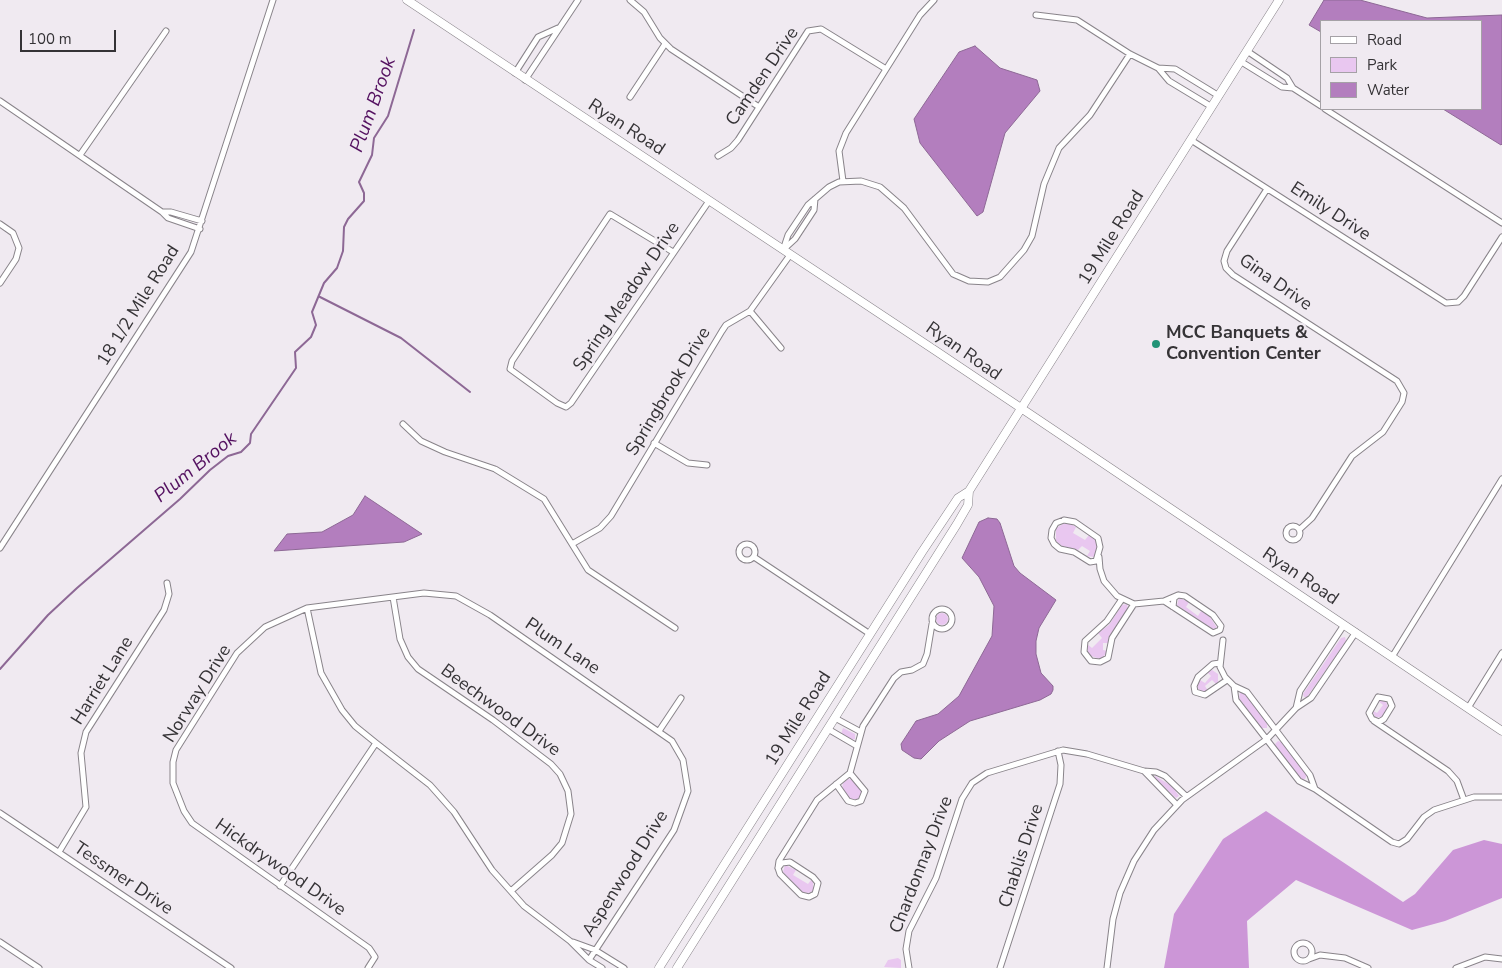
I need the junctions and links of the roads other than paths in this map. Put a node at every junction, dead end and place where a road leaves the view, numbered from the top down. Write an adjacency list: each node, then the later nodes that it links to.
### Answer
1 (273, 0): 33 (street, 18 1/2 Mile Road)
2 (407, 0): 16 (main road, Ryan Road)
3 (578, 0): 8 (street)
4 (630, 0): 10 (street)
5 (934, 0): 15 (street)
6 (1279, 0): 11 (main road, 19 Mile Road)
7 (1036, 15): 12 (street)
8 (559, 28): 16 (street); 17 (street)
9 (166, 32): 27 (street)
10 (665, 44): 20 (street); 23 (street)
11 (1247, 51): 13 (main road, 19 Mile Road); 18 (street)
12 (1130, 54): 14 (street); 29 (street)
13 (1240, 61): 18 (street); 19 (main road, 19 Mile Road)
14 (1158, 68): 19 (street); 24 (street)
15 (886, 69): 23 (street, Camden Drive); 29 (street)
16 (514, 73): 17 (main road, Ryan Road)
17 (525, 80): 31 (main road, Ryan Road)
18 (1293, 88): 22 (street)
19 (1218, 96): 24 (main road, 19 Mile Road)
20 (630, 97)
21 (0, 101): 27 (street)
22 (1320, 105)
23 (759, 107): 28 (street, Camden Drive)
24 (1212, 107): 26 (main road, 19 Mile Road)
25 (1327, 110): 34 (street)
26 (1191, 140): 30 (street, Emily Drive); 44 (main road, 19 Mile Road)
27 (80, 155): 32 (street)
28 (718, 156)
29 (843, 181): 38 (street)
30 (1267, 189): 37 (street, Emily Drive); 52 (street, Gina Drive)
31 (710, 202): 38 (main road, Ryan Road); 39 (street, Spring Meadow Drive)
32 (162, 212): 33 (street); 36 (street)
33 (202, 221): 36 (street, 18 1/2 Mile Road)
34 (1502, 223)
35 (0, 224): 41 (street)
36 (200, 229): 54 (street, 18 1/2 Mile Road)
37 (1502, 237)
38 (783, 250): 40 (main road, Ryan Road)
39 (673, 252): 39 (street, Spring Meadow Drive)
40 (790, 255): 42 (street, Springbrook Drive); 44 (main road, Ryan Road)
41 (0, 283)
42 (750, 311): 43 (street); 46 (street, Springbrook Drive)
43 (781, 348)
44 (1021, 410): 49 (main road, 19 Mile Road); 70 (main road, Ryan Road)
45 (403, 424): 53 (street)
46 (654, 443): 47 (street); 53 (street, Springbrook Drive)
47 (708, 465)
48 (1502, 479): 80 (street)
49 (969, 491): 50 (main road, 19 Mile Road); 51 (main road, 19 Mile Road)
50 (948, 514): 51 (main road); 67 (main road, 19 Mile Road)
51 (957, 524): 69 (main road, 19 Mile Road)
52 (1300, 529)
53 (572, 544): 72 (street)
54 (0, 548)
55 (754, 557): 76 (street)
56 (1099, 557): 57 (street); 57 (street); 58 (street)
57 (1090, 562): 58 (street)
58 (1100, 569): 62 (street)
59 (167, 583): 112 (street, Harriet Lane)
60 (1178, 595): 63 (street); 65 (street); 71 (street)
61 (393, 597): 66 (street, Norway Drive); 93 (street, Plum Lane); 117 (street, Beechwood Drive)
62 (1122, 599): 64 (street); 64 (street)
63 (1164, 601): 64 (street); 65 (street)
64 (1134, 604)
65 (1173, 606): 75 (street)
66 (307, 608): 98 (street); 106 (street, Norway Drive)
67 (885, 610): 69 (main road); 76 (main road, 19 Mile Road)
68 (933, 618): 73 (street); 73 (street); 77 (street)
69 (894, 624): 88 (main road, 19 Mile Road)
70 (1344, 625): 74 (main road, Ryan Road); 85 (street)
71 (1221, 626): 75 (street); 78 (street)
72 (675, 628)
73 (938, 628): 77 (street)
74 (1356, 632): 80 (main road, Ryan Road); 85 (street)
75 (1213, 633): 78 (street)
76 (870, 634): 89 (main road, 19 Mile Road)
77 (931, 634): 96 (street)
78 (1223, 640): 81 (street)
79 (1502, 653): 86 (street)
80 (1392, 657): 86 (main road, Ryan Road)
81 (1220, 663): 82 (street); 82 (street)
82 (1226, 680): 83 (street)
83 (1234, 686): 92 (street); 97 (street)
84 (681, 698): 93 (street)
85 (1296, 708): 92 (street)
86 (1468, 708): 95 (main road, Ryan Road)
87 (1386, 716): 90 (street); 90 (street); 91 (street)
88 (835, 718): 94 (main road, 19 Mile Road); 96 (street)
89 (816, 719): 94 (main road); 118 (main road, 19 Mile Road)
90 (1374, 721): 91 (street)
91 (1386, 729): 109 (street)
92 (1276, 730): 97 (street); 105 (street)
93 (659, 731): 102 (street, Plum Lane)
94 (827, 731): 99 (street); 119 (main road, 19 Mile Road)
95 (1502, 731)
96 (861, 732): 99 (street)
97 (1267, 739): 105 (street); 107 (street)
98 (376, 744): 116 (street); 117 (street)
99 (857, 746): 103 (street)
100 (1058, 751): 101 (street, Chardonnay Drive); 135 (street, Chardonnay Drive); 136 (street, Chablis Drive)
101 (1144, 771): 107 (street, Chardonnay Drive); 110 (street, Chardonnay Drive)
102 (686, 773): 123 (street, Aspenwood Drive)
103 (850, 773): 104 (street); 104 (street)
104 (836, 784): 113 (street)
105 (1315, 789): 109 (street)
106 (177, 796): 116 (street, Hickdrywood Drive)
107 (1186, 796): 110 (street)
108 (1502, 797): 109 (street)
109 (1464, 800)
110 (1177, 805): 137 (street)
111 (0, 813): 112 (street, Tessmer Drive)
112 (59, 852): 129 (street, Tessmer Drive)
113 (781, 856): 114 (street); 115 (street)
114 (790, 862): 115 (street); 115 (street)
115 (778, 868)
116 (280, 886): 130 (street, Hickdrywood Drive)
117 (511, 891): 120 (street)
118 (692, 917): 119 (main road); 133 (main road, 19 Mile Road)
119 (701, 929): 134 (main road, 19 Mile Road)
120 (570, 941): 123 (street); 126 (street)
121 (0, 942): 128 (street)
122 (1312, 948): 124 (street); 125 (street); 125 (street)
123 (595, 950): 126 (street, Aspenwood Drive); 132 (street)
124 (1320, 955): 125 (street); 138 (street)
125 (1309, 958)
126 (589, 960): 131 (street)
127 (1502, 960): 139 (street)
128 (39, 968)
129 (231, 968)
130 (368, 968)
131 (602, 968)
132 (624, 968)
133 (659, 968)
134 (677, 968)
135 (909, 968)
136 (1000, 968)
137 (1107, 968)
138 (1368, 968)
139 (1456, 968)

